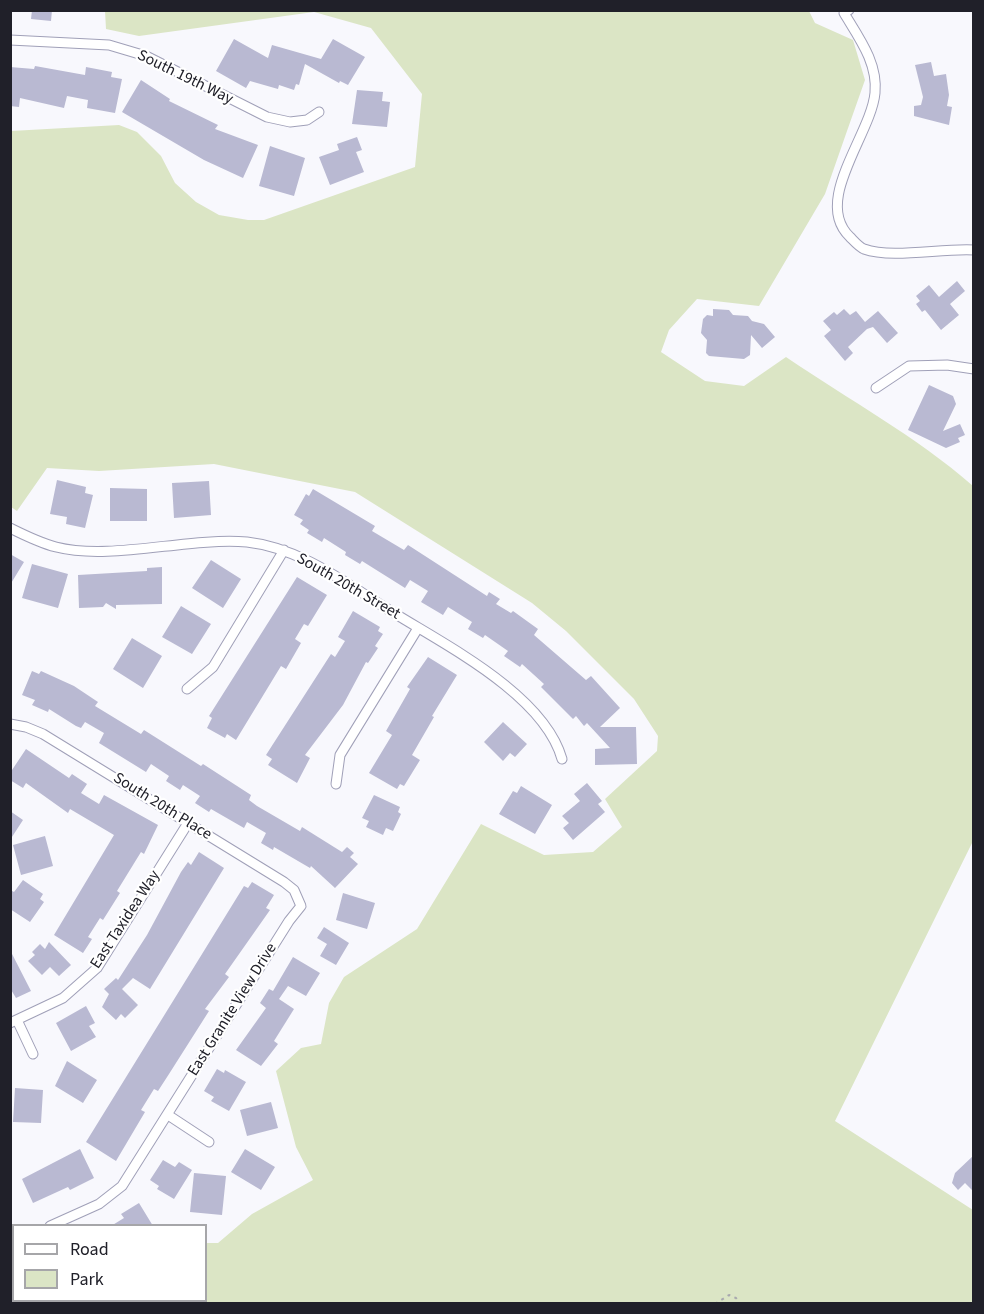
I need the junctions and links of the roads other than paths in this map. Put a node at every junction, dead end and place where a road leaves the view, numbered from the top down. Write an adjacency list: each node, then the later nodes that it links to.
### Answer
1 (849, 10): 4 (street)
2 (10, 40): 3 (street, South 19th Way)
3 (319, 112)
4 (974, 250)
5 (974, 369): 6 (street)
6 (876, 388)
7 (10, 528): 8 (street, South 20th Street)
8 (284, 550): 9 (street, South 20th Street); 10 (street)
9 (418, 628): 12 (street, South 20th Street); 13 (street)
10 (186, 689)
11 (10, 724): 14 (street, South 20th Place)
12 (562, 759)
13 (336, 784)
14 (188, 823): 15 (street, South 20th Place); 16 (street, East Taxidea Way)
15 (301, 906): 18 (street, East Granite View Drive)
16 (14, 1022): 17 (street, East Taxidea Way)
17 (33, 1054)
18 (168, 1115): 19 (street); 20 (street, East Granite View Drive)
19 (209, 1142)
20 (54, 1224)

